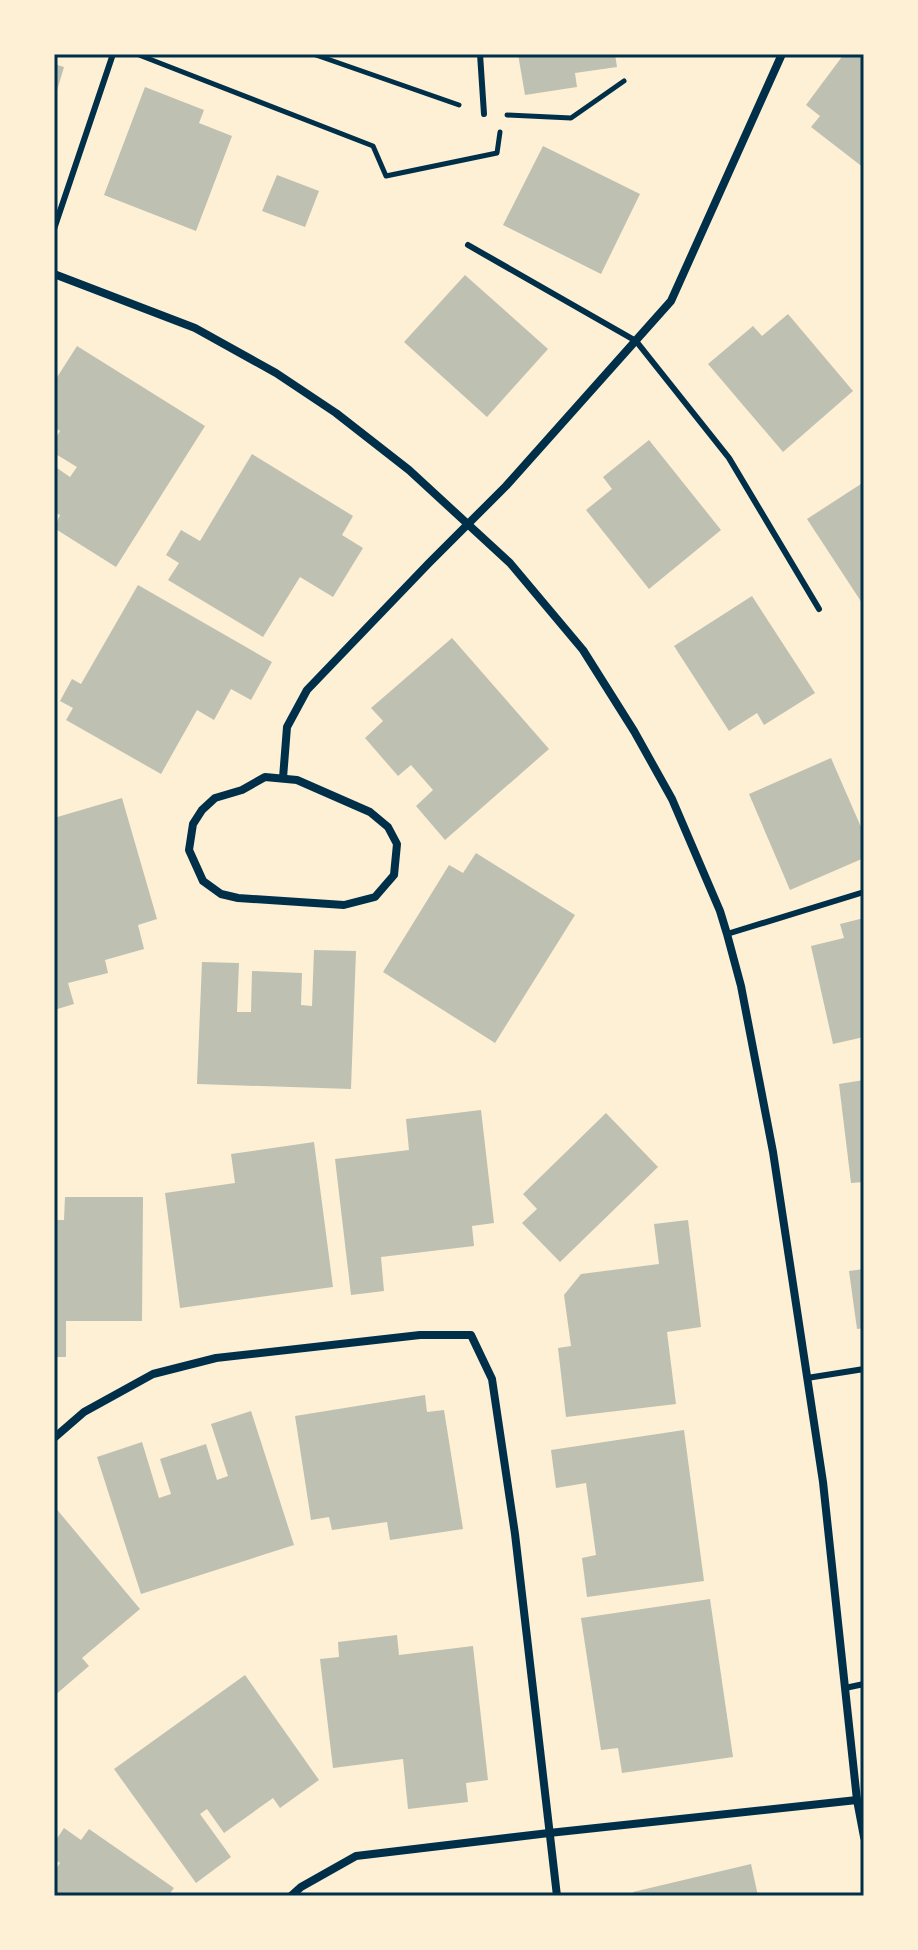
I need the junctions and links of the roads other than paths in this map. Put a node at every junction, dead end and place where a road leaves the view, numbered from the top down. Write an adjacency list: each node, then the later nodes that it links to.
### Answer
1 (113, 54): 5 (lane)
2 (480, 54): 4 (lane)
3 (782, 54): 8 (street)
4 (484, 114)
5 (54, 229)
6 (468, 245): 8 (lane)
7 (54, 274): 9 (street)
8 (636, 341): 9 (street); 10 (lane)
9 (467, 525): 11 (street); 13 (street)
10 (819, 609)
11 (283, 778): 11 (street)
12 (864, 892): 13 (lane)
13 (727, 934): 15 (street)
14 (864, 1369): 15 (lane)
15 (807, 1378): 18 (street)
16 (54, 1438): 21 (street)
17 (864, 1684): 18 (lane)
18 (845, 1688): 19 (street)
19 (857, 1800): 20 (street); 21 (street); 22 (street)
20 (864, 1813)
21 (549, 1833): 23 (street); 24 (street)
22 (864, 1837)
23 (291, 1896)
24 (557, 1896)

